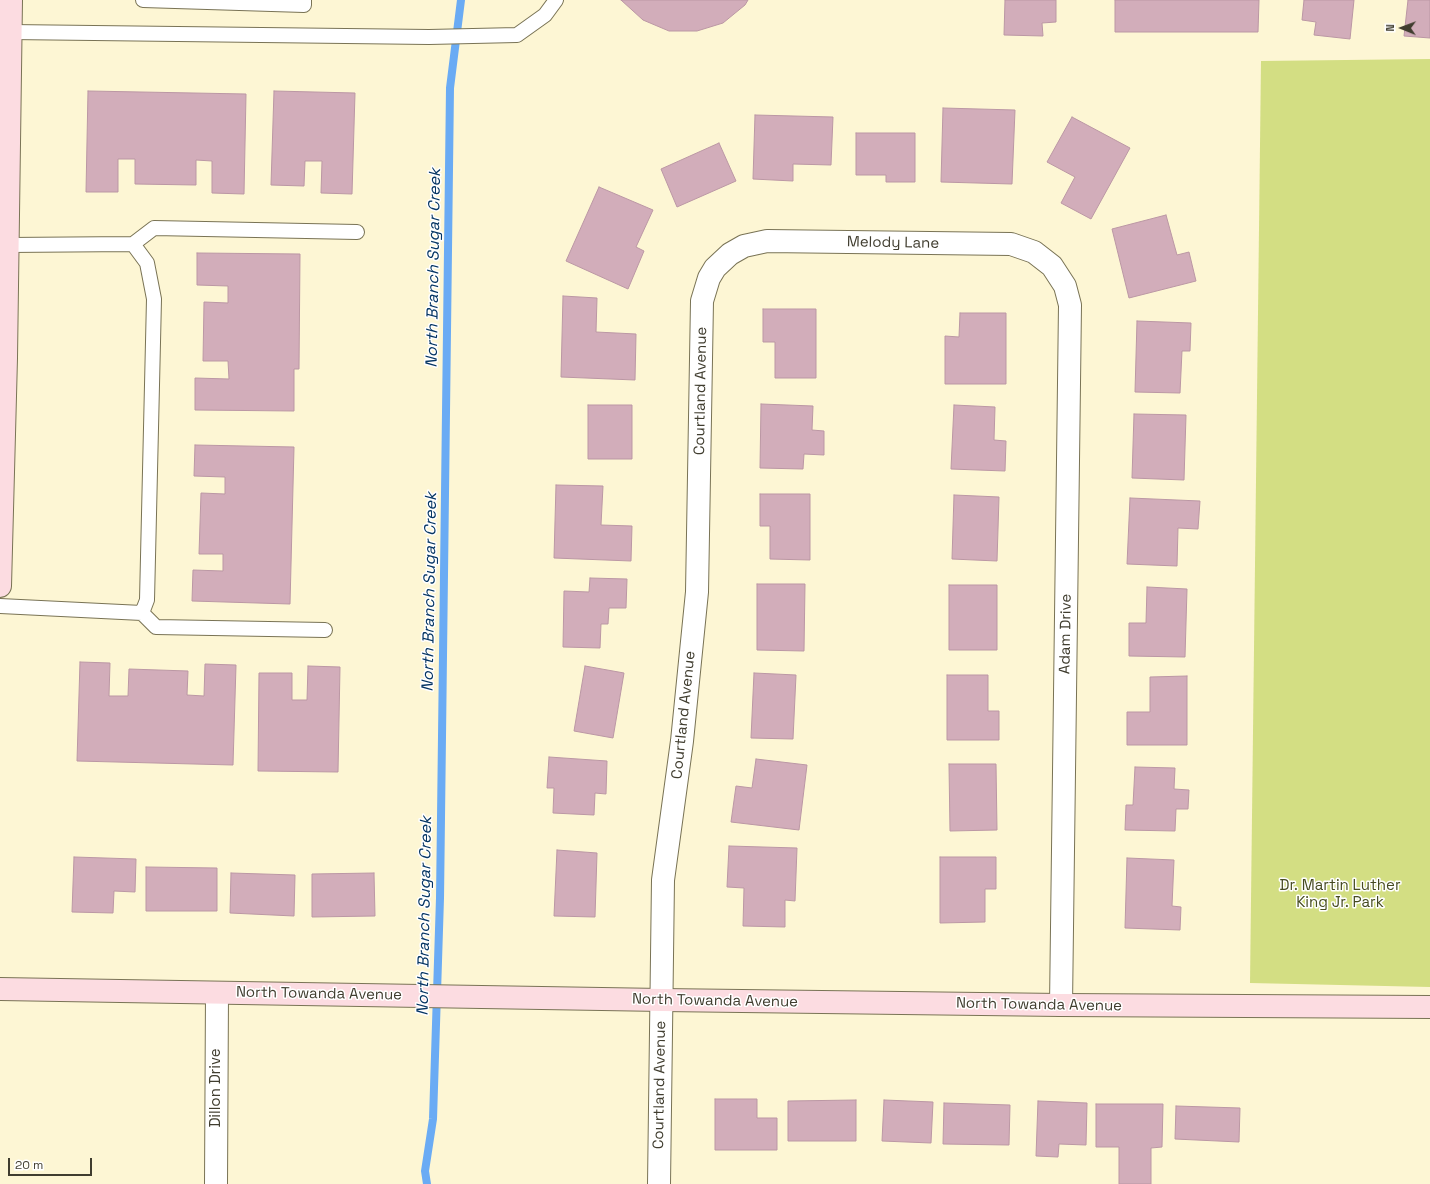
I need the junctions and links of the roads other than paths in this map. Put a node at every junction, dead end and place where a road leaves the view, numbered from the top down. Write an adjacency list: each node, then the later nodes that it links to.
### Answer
1 (11, 0): 5 (main road)
2 (143, 0): 3 (lane)
3 (304, 0)
4 (556, 0): 5 (lane)
5 (10, 32): 6 (main road)
6 (5, 97): 9 (main road)
7 (357, 232): 8 (lane)
8 (133, 244): 9 (lane); 15 (lane)
9 (8, 245): 12 (main road)
10 (730, 254): 11 (street, Melody Lane); 19 (street, Courtland Avenue)
11 (1052, 266): 20 (street, Adam Drive)
12 (3, 358): 13 (main road)
13 (0, 586)
14 (0, 606): 15 (lane)
15 (142, 613): 16 (lane)
16 (325, 630)
17 (0, 990): 18 (main road, North Towanda Avenue)
18 (217, 992): 19 (main road, North Towanda Avenue); 22 (street, Dillon Drive)
19 (662, 1000): 20 (main road, North Towanda Avenue); 23 (street, Courtland Avenue)
20 (1060, 1005): 21 (main road, North Towanda Avenue)
21 (1430, 1007)
22 (216, 1184)
23 (659, 1184)

